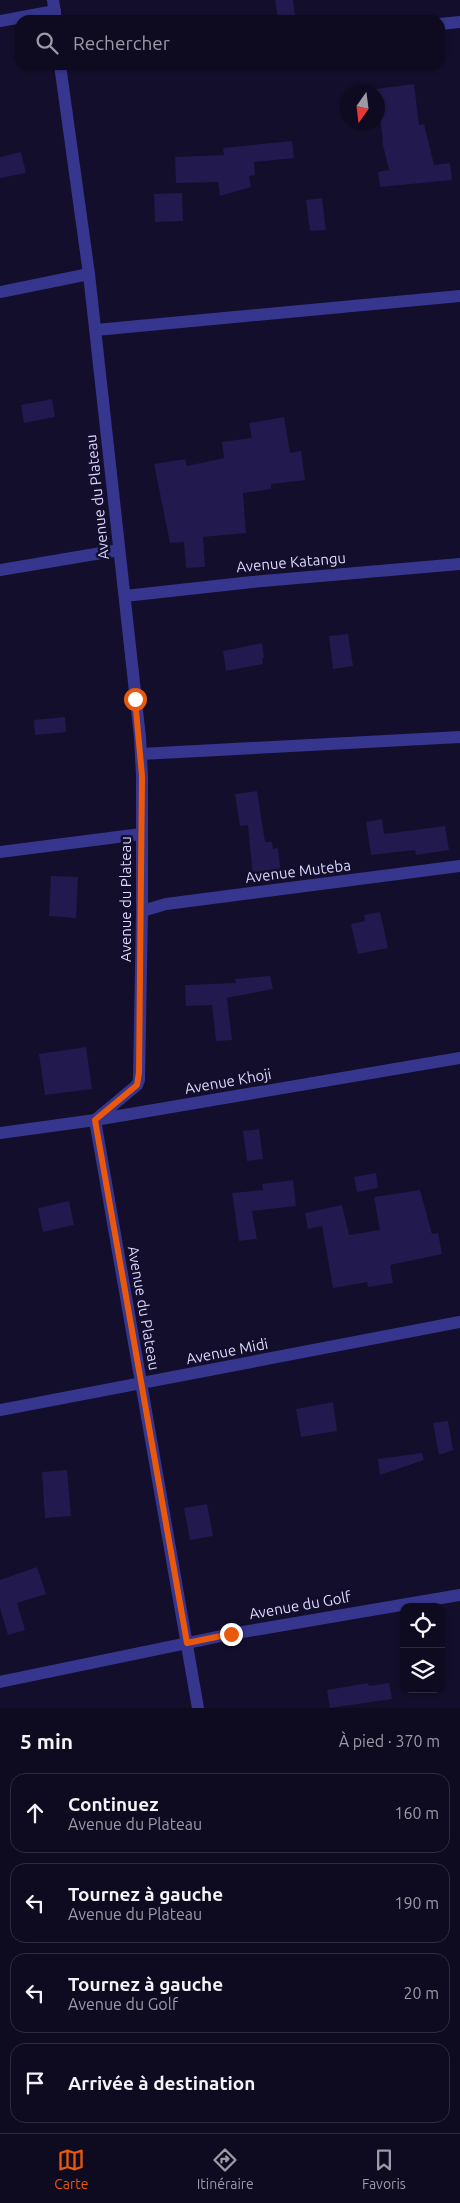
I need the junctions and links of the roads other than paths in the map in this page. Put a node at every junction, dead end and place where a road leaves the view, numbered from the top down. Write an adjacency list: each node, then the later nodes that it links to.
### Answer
1 (55, 10): 2 (street)
2 (30, 15)
3 (15, 18): 4 (street)
4 (0, 21)
5 (460, 22): 6 (street)
6 (445, 24)
7 (64, 70): 8 (street, Avenue du Plateau)
8 (89, 274): 9 (street); 11 (street, Avenue du Plateau)
9 (0, 292)
10 (460, 296): 11 (street)
11 (96, 330): 12 (street, Avenue du Plateau)
12 (119, 550): 14 (street); 15 (street, Avenue du Plateau)
13 (460, 564): 15 (street, Avenue Katangu)
14 (0, 570)
15 (125, 596): 17 (street, Avenue du Plateau)
16 (460, 737): 17 (street)
17 (141, 754): 18 (street, Avenue du Plateau)
18 (141, 834): 19 (street); 21 (street, Avenue du Plateau)
19 (0, 852)
20 (460, 866): 21 (street, Avenue Muteba)
21 (142, 911): 23 (street, Avenue du Plateau)
22 (460, 1058): 23 (street, Avenue Khoji)
23 (95, 1120): 24 (street, Avenue Khoji); 26 (street, Avenue du Plateau)
24 (0, 1132)
25 (460, 1322): 26 (street, Avenue Midi)
26 (141, 1384): 27 (street, Avenue Midi); 29 (street, Avenue du Plateau)
27 (0, 1410)
28 (460, 1595): 29 (street, Avenue du Golf)
29 (187, 1643): 30 (street, Avenue du Golf); 31 (street, Avenue du Plateau)
30 (0, 1682)
31 (198, 1708)

